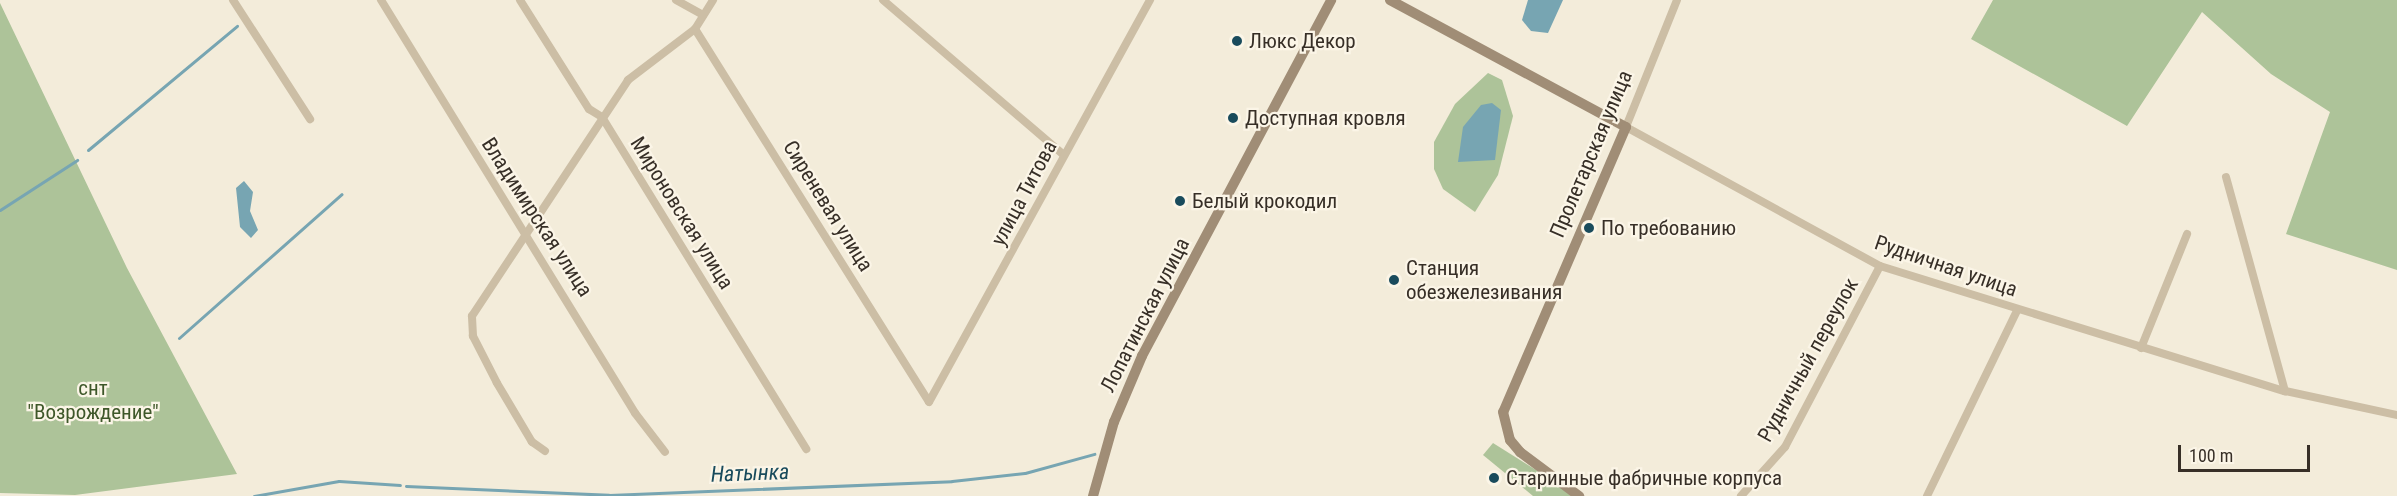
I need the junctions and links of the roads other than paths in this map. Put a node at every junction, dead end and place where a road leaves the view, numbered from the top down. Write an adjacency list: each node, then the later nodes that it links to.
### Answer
1 (233, 0): 14 (street)
2 (381, 0): 19 (street, Владимирская улица)
3 (520, 0): 13 (street, Мироновская улица)
4 (676, 0): 11 (street)
5 (713, 0): 11 (street)
6 (883, 0): 16 (street)
7 (1150, 0): 16 (street, улица Титова)
8 (1331, 0): 29 (street, Лопатинская улица)
9 (1390, 0): 15 (street, Рудничная улица)
10 (1677, 0): 15 (street, Пролетарская улица)
11 (704, 15): 12 (street)
12 (695, 29): 13 (street); 24 (street, Сиреневая улица)
13 (602, 117): 19 (street); 26 (street, Мироновская улица)
14 (310, 119)
15 (1626, 127): 20 (street, Рудничная улица); 30 (street, Пролетарская улица)
16 (1064, 155): 24 (street, улица Титова)
17 (2226, 177): 23 (street)
18 (2187, 234): 22 (street)
19 (529, 236): 27 (street); 28 (street, Владимирская улица)
20 (1880, 266): 21 (street, Рудничная улица); 31 (street, Рудничный переулок)
21 (2017, 311): 22 (street, Рудничная улица); 32 (street)
22 (2141, 348): 23 (street, Рудничная улица)
23 (2285, 390): 25 (street, Рудничная улица)
24 (929, 402)
25 (2397, 415)
26 (806, 450)
27 (545, 451)
28 (665, 452)
29 (1093, 496)
30 (1579, 496)
31 (1741, 496)
32 (1927, 496)

